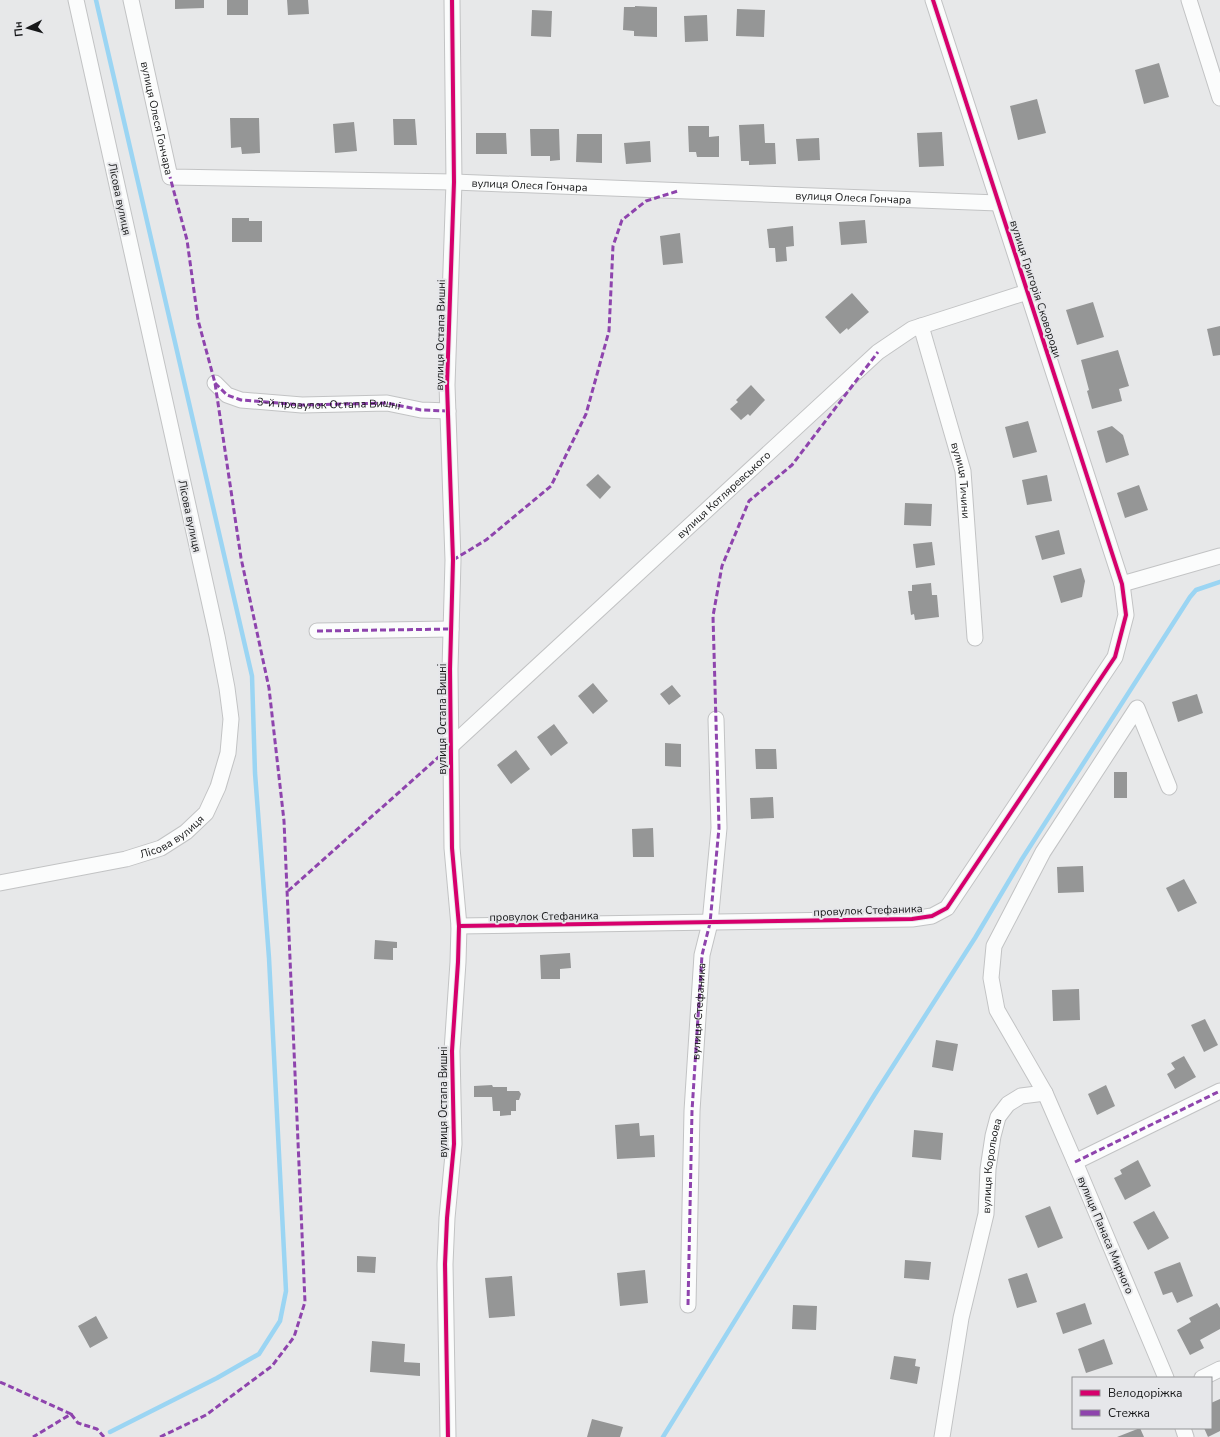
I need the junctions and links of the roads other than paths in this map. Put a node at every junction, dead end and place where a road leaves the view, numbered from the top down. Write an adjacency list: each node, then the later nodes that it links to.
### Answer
1 (76, 0): 21 (street, Лісова вулиця)
2 (131, 0): 7 (street, вулиця Олеся Гончара)
3 (452, 0): 7 (street, вулиця Остапа Вишні)
4 (933, 0): 8 (street, вулиця Григорія Сковороди)
5 (1189, 0): 6 (street)
6 (1220, 98)
7 (454, 182): 8 (street, вулиця Олеся Гончара); 12 (street, вулиця Остапа Вишні)
8 (998, 204): 9 (street, вулиця Григорія Сковороди)
9 (1027, 292): 10 (street, вулиця Котляревського); 14 (street, вулиця Григорія Сковороди)
10 (921, 326): 17 (street, вулиця Тичини); 19 (street, вулиця Котляревського)
11 (215, 383): 12 (street, 3-й провулок Остапа Вишні)
12 (448, 411): 15 (street, вулиця Остапа Вишні)
13 (1220, 556): 14 (street)
14 (1122, 584): 22 (street, провулок Стефаника)
15 (451, 629): 16 (street); 19 (street, вулиця Остапа Вишні)
16 (317, 631)
17 (975, 638)
18 (716, 719): 22 (street, вулиця Стефаника)
19 (451, 746): 23 (street, вулиця Остапа Вишні)
20 (1169, 787): 25 (street)
21 (0, 883)
22 (710, 923): 23 (street, провулок Стефаника); 27 (street, вулиця Стефаника)
23 (459, 926): 31 (street, вулиця Остапа Вишні)
24 (1220, 1092): 26 (street)
25 (1045, 1093): 26 (street, вулиця Панаса Мирного); 32 (street, вулиця Корольова)
26 (1075, 1162): 29 (street, вулиця Панаса Мирного)
27 (688, 1305)
28 (1220, 1369): 30 (street)
29 (1166, 1377)
30 (1204, 1377)
31 (448, 1437)
32 (942, 1437)

